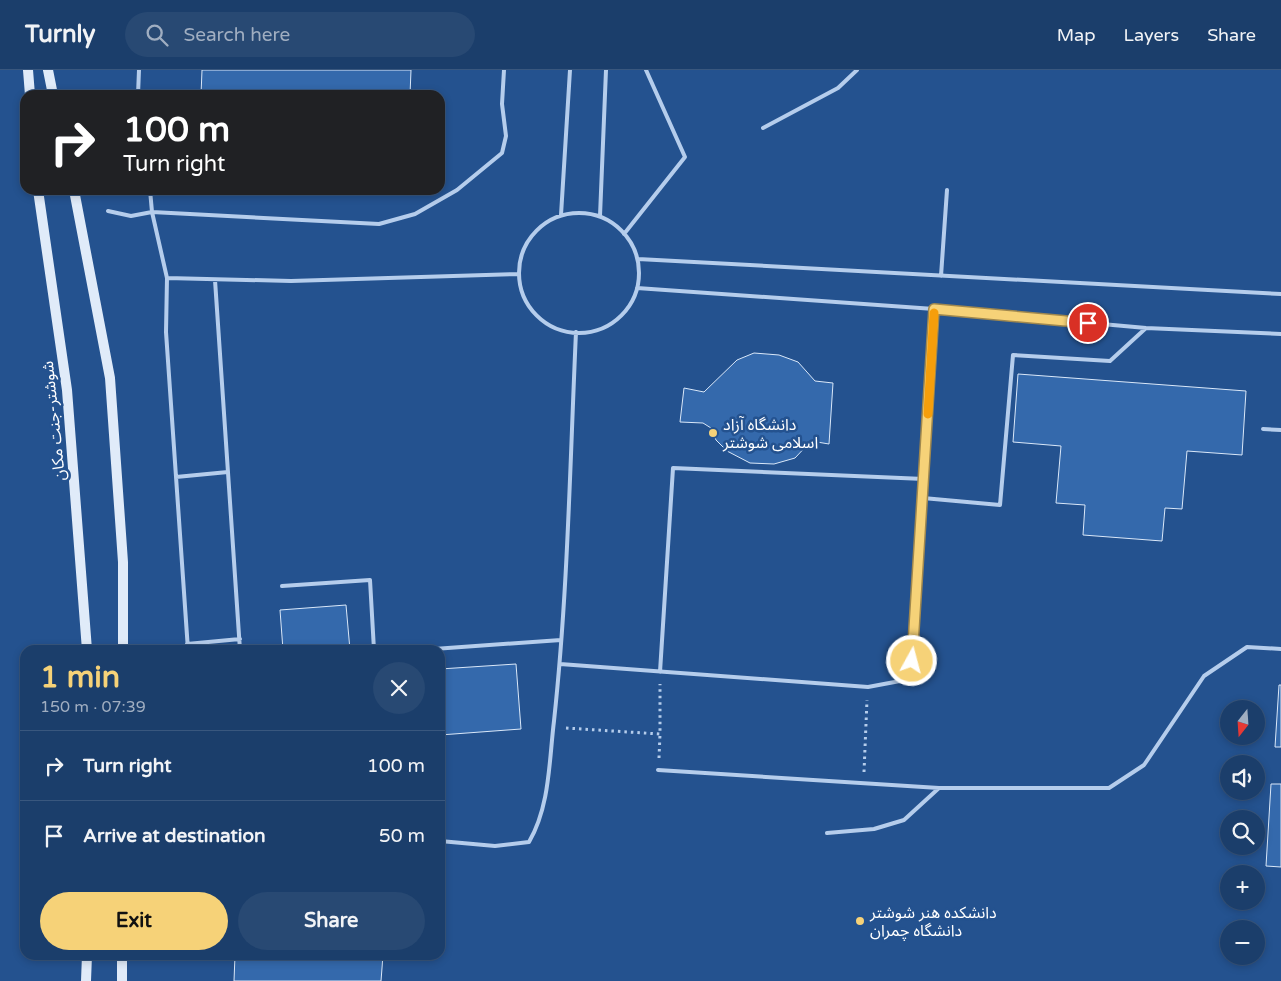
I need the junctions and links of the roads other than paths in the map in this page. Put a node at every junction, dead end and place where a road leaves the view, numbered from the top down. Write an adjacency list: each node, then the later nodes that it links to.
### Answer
1 (28, 70): 9 (street)
2 (48, 70): 10 (street)
3 (139, 70): 11 (lane)
4 (504, 70): 18 (lane)
5 (570, 70): 19 (lane)
6 (606, 70): 20 (lane)
7 (646, 70): 21 (lane)
8 (857, 70): 12 (lane)
9 (30, 90)
10 (52, 90)
11 (138, 90)
12 (763, 128)
13 (946, 190): 24 (lane)
14 (39, 195): 43 (street, شوشتر-جنت مکان)
15 (75, 195): 44 (street)
16 (150, 195): 18 (lane)
17 (108, 211): 18 (lane)
18 (152, 212): 25 (lane)
19 (561, 215): 20 (lane); 23 (lane)
20 (600, 216): 21 (lane)
21 (624, 234): 22 (lane)
22 (638, 259): 24 (lane); 27 (lane)
23 (519, 274): 26 (lane); 31 (lane)
24 (941, 276): 28 (lane)
25 (166, 278): 26 (lane); 36 (lane)
26 (214, 280): 35 (lane)
27 (637, 288): 29 (lane); 31 (lane)
28 (1281, 294)
29 (934, 309): 30 (lane); 37 (lane)
30 (1146, 328): 32 (lane); 38 (lane)
31 (576, 332): 41 (lane)
32 (1281, 334)
33 (1262, 429): 34 (lane)
34 (1281, 430)
35 (228, 472): 36 (lane); 40 (lane)
36 (176, 477): 42 (lane)
37 (924, 480): 38 (lane); 50 (lane)
38 (923, 498): 50 (lane)
39 (282, 586): 46 (lane)
40 (240, 639): 42 (lane); 45 (lane)
41 (561, 640): 47 (lane); 49 (lane)
42 (187, 644)
43 (87, 645)
44 (123, 645)
45 (240, 645)
46 (374, 645)
47 (445, 648)
48 (1281, 648): 52 (lane)
49 (560, 664): 50 (lane); 54 (lane)
50 (660, 672)
51 (658, 770): 52 (lane)
52 (939, 788): 53 (lane)
53 (827, 833)
54 (445, 841)
55 (87, 960): 57 (street)
56 (122, 960): 58 (street)
57 (86, 981)
58 (122, 981)

